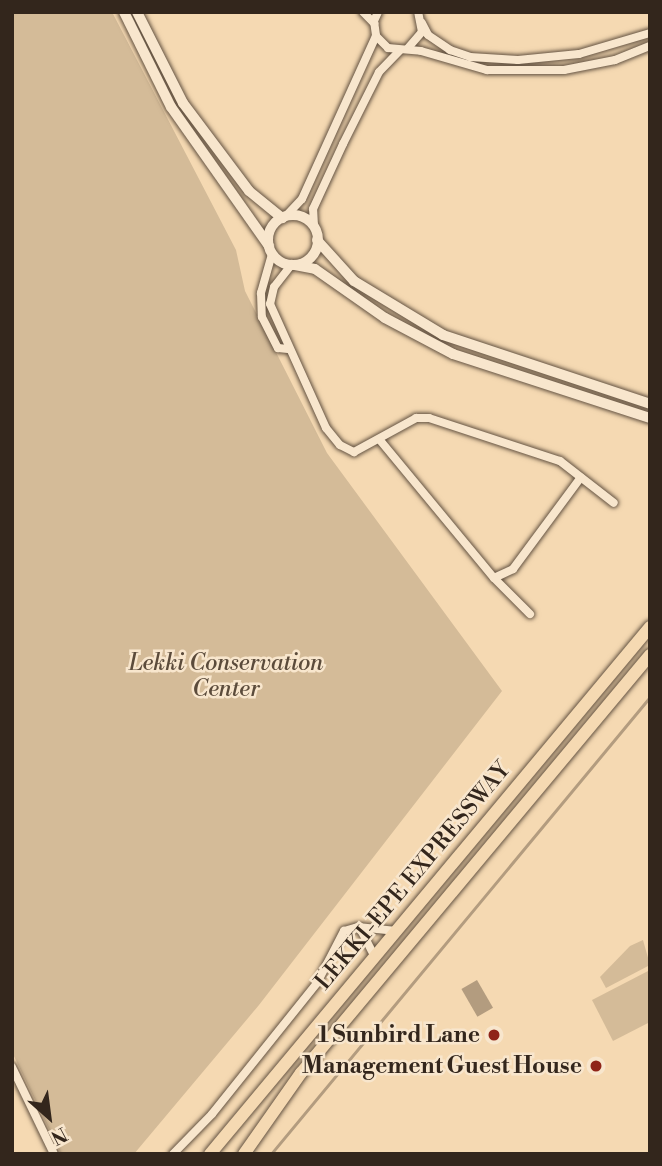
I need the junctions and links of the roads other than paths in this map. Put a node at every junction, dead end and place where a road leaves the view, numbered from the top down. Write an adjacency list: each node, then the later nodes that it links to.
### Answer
1 (124, 12): 15 (street)
2 (137, 12): 12 (street)
3 (363, 12): 6 (street)
4 (378, 12): 6 (street)
5 (418, 12): 7 (street)
6 (374, 23): 9 (street)
7 (422, 23): 8 (street); 11 (street)
8 (650, 33)
9 (376, 36): 11 (street); 12 (street)
10 (650, 46): 11 (street)
11 (403, 49): 13 (street)
12 (284, 217): 13 (street); 15 (street)
13 (314, 226): 14 (street)
14 (317, 240): 16 (street); 18 (street)
15 (271, 250): 16 (street); 17 (street)
16 (294, 264): 17 (street); 19 (street)
17 (288, 349): 20 (street)
18 (650, 404)
19 (650, 418)
20 (379, 439): 21 (street); 23 (street)
21 (581, 477): 22 (street); 23 (street)
22 (614, 503)
23 (494, 578): 24 (street)
24 (530, 614)
25 (650, 627): 28 (highway, LEKKI-EPE EXPRESSWAY)
26 (650, 655): 34 (highway, LEKKI-EPE EXPRESSWAY)
27 (359, 928): 28 (street); 29 (street); 32 (street)
28 (394, 931): 29 (highway, LEKKI-EPE EXPRESSWAY)
29 (374, 955): 33 (highway, LEKKI-EPE EXPRESSWAY)
30 (12, 1066): 31 (street)
31 (54, 1154)
32 (173, 1154)
33 (209, 1154)
34 (244, 1154)

